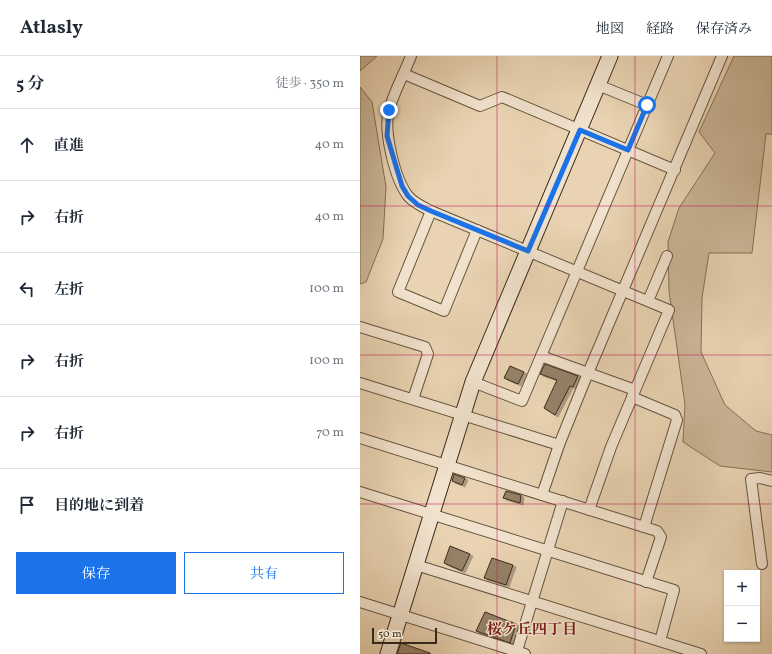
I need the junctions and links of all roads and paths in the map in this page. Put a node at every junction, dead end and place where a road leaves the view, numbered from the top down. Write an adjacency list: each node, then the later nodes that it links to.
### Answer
1 (411, 56): 5 (street)
2 (610, 56): 6 (street)
3 (668, 56): 7 (street)
4 (722, 56): 10 (street)
5 (404, 74): 8 (street); 11 (street)
6 (598, 85): 7 (street); 8 (street)
7 (647, 105): 9 (street)
8 (580, 130): 9 (street); 13 (street)
9 (628, 150): 10 (street); 15 (street)
10 (674, 170): 16 (street)
11 (431, 211): 12 (street); 12 (street)
12 (477, 230): 13 (street)
13 (528, 251): 15 (street); 21 (street)
14 (667, 256): 17 (street)
15 (576, 271): 16 (street); 19 (street)
16 (624, 291): 17 (street); 20 (street)
17 (648, 301): 23 (street)
18 (360, 328): 24 (street)
19 (541, 356): 20 (street); 21 (street)
20 (588, 373): 23 (street); 27 (street)
21 (473, 382): 25 (street)
22 (360, 383): 24 (street)
23 (634, 394): 33 (street); 35 (street)
24 (413, 399): 25 (street)
25 (462, 414): 27 (street); 28 (street)
26 (360, 438): 28 (street)
27 (559, 445): 31 (street)
28 (447, 465): 31 (street); 34 (street)
29 (772, 481): 37 (street)
30 (360, 492): 34 (street)
31 (542, 495): 32 (street)
32 (563, 501): 33 (street); 36 (street)
33 (589, 510): 35 (street)
34 (431, 515): 36 (street); 38 (street)
35 (644, 527): 39 (street)
36 (548, 551): 39 (street); 41 (street)
37 (762, 564)
38 (416, 565): 41 (street); 42 (street)
39 (646, 582): 43 (street)
40 (360, 602): 42 (street)
41 (532, 602): 43 (street); 44 (street)
42 (400, 614): 44 (street); 45 (street)
43 (660, 641): 46 (street)
44 (519, 653)
45 (388, 654)
46 (701, 654)

